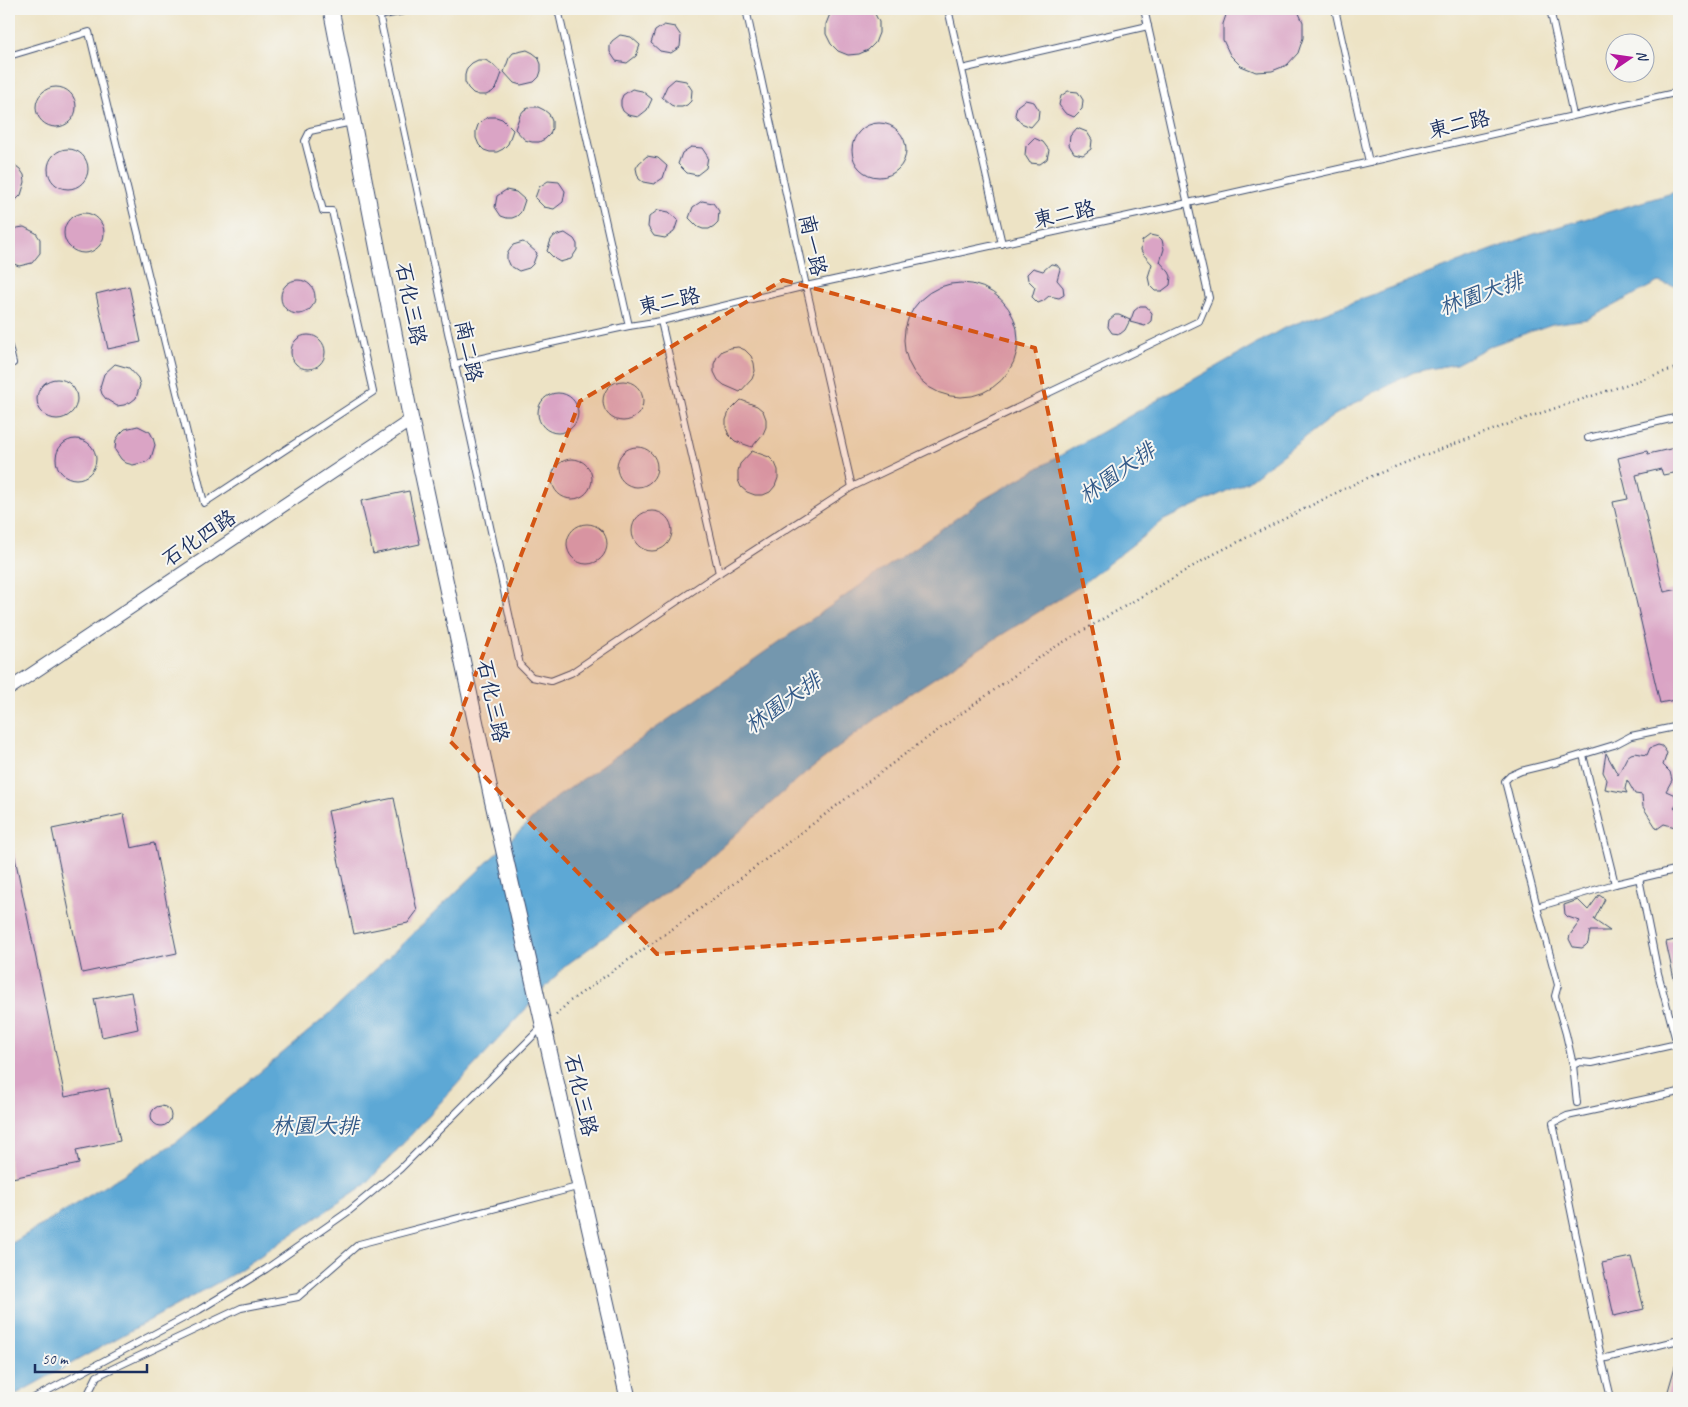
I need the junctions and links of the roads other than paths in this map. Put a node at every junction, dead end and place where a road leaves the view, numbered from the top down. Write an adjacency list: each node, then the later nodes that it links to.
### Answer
1 (331, 9): 16 (street, 石化三路)
2 (378, 9): 10 (lane, 南二路)
3 (414, 9): 10 (lane)
4 (558, 9): 22 (lane)
5 (746, 9): 20 (lane, 南一路)
6 (948, 9): 13 (lane)
7 (1144, 9): 11 (lane)
8 (1335, 9): 17 (lane)
9 (1550, 9): 15 (lane)
10 (380, 16): 25 (lane, 南二路)
11 (1148, 26): 13 (lane); 18 (lane)
12 (9, 56): 16 (lane)
13 (962, 69): 19 (lane)
14 (1679, 92): 15 (lane, 東二路)
15 (1573, 115): 17 (lane, 東二路)
16 (353, 122): 27 (street, 石化三路)
17 (1369, 162): 18 (lane, 東二路)
18 (1188, 203): 19 (lane, 東二路); 29 (lane)
19 (1002, 244): 20 (lane, 東二路)
20 (806, 286): 21 (lane, 東二路); 29 (lane, 南一路)
21 (661, 321): 22 (lane, 東二路); 30 (lane)
22 (628, 326): 25 (lane, 東二路)
23 (9, 347): 24 (lane)
24 (13, 363)
25 (455, 364): 30 (lane, 南二路)
26 (1679, 417): 28 (lane)
27 (411, 420): 31 (street, 石化四路); 38 (street, 石化三路)
28 (1588, 438)
29 (852, 486): 30 (lane)
30 (719, 573)
31 (9, 689)
32 (1679, 726): 33 (lane)
33 (1582, 754): 36 (lane); 37 (lane)
34 (1679, 869): 35 (lane)
35 (1639, 878): 36 (lane); 39 (lane)
36 (1614, 884): 37 (lane)
37 (1537, 907): 41 (lane)
38 (545, 1032): 44 (street, 石化三路); 47 (lane)
39 (1677, 1044): 40 (lane); 41 (lane)
40 (1679, 1052)
41 (1573, 1065): 43 (lane)
42 (1679, 1092): 46 (lane)
43 (1577, 1103)
44 (581, 1186): 48 (lane); 49 (street, 石化三路)
45 (1679, 1340): 46 (lane)
46 (1602, 1359): 50 (lane)
47 (34, 1398)
48 (91, 1398)
49 (628, 1398)
50 (1611, 1398)

